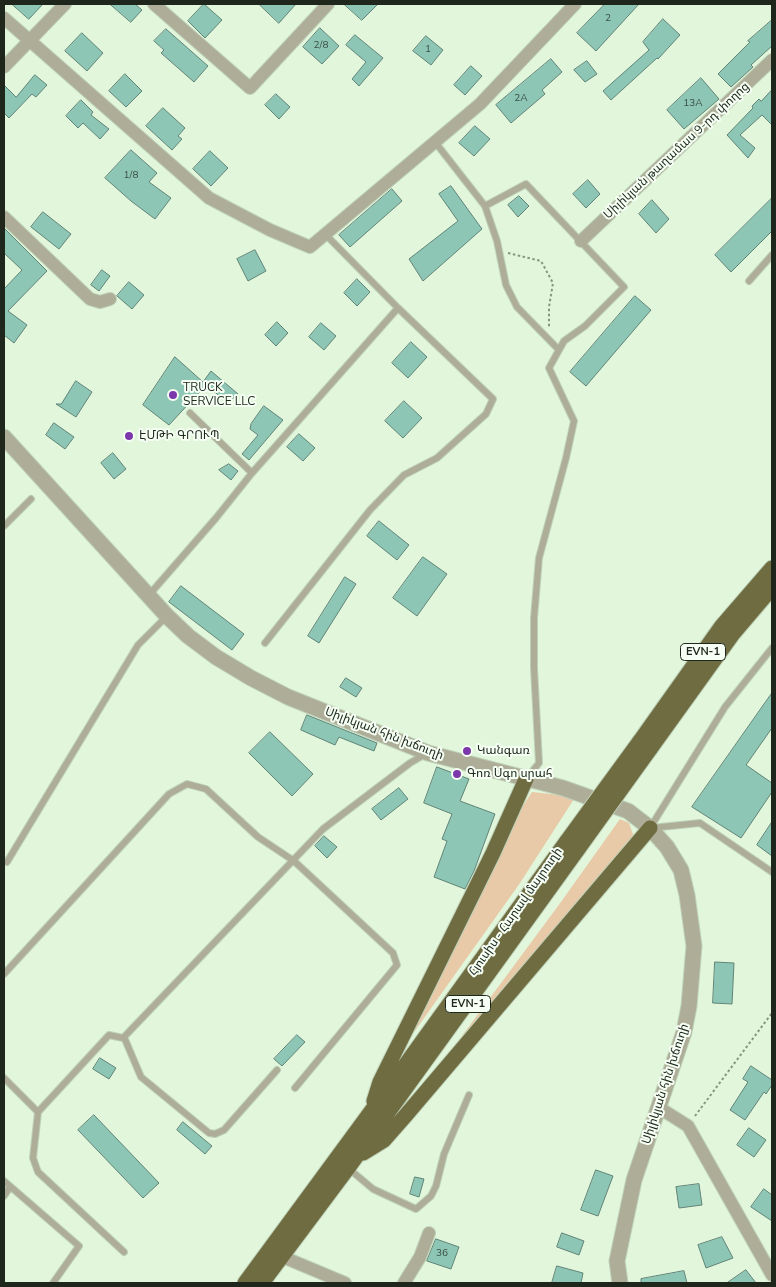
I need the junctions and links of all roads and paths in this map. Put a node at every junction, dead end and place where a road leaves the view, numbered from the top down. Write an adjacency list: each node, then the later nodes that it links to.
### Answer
1 (65, 4): 6 (street)
2 (154, 4): 4 (street)
3 (576, 4): 9 (street)
4 (324, 5)
5 (4, 18): 6 (street)
6 (29, 41): 8 (street); 12 (street)
7 (772, 60): 13 (street, Սիլիկյան թաղամաս 9-րդ փողոց)
8 (4, 67)
9 (435, 142): 10 (lane); 12 (street)
10 (485, 206): 13 (lane); 14 (lane)
11 (4, 217): 17 (street)
12 (325, 234): 18 (lane)
13 (581, 241): 20 (lane)
14 (500, 254): 19 (lane); 19 (path)
15 (772, 255): 16 (lane)
16 (749, 281)
17 (110, 298)
18 (398, 308): 23 (lane); 30 (lane)
19 (548, 339): 20 (lane)
20 (559, 350): 34 (lane)
21 (190, 413): 23 (lane)
22 (4, 437): 28 (street, Սիլիկյան հին խճուղի)
23 (252, 473): 28 (lane)
24 (31, 499): 25 (lane)
25 (4, 526)
26 (772, 568): 32 (highway, Հյուսիս - Հարավ մայրուղի / EVN-1)
27 (772, 588): 32 (highway, Հյուսիս - Հարավ մայրուղի / EVN-1)
28 (148, 596): 29 (street, Սիլիկյան հին խճուղի)
29 (167, 616): 33 (street, Սիլիկյան հին խճուղի); 38 (lane)
30 (265, 643)
31 (772, 648): 35 (lane)
32 (658, 726): 36 (highway, Հյուսիս - Հարավ մայրուղի / EVN-1, bridge)
33 (428, 753): 34 (street, Սիլիկյան հին խճուղի); 37 (lane)
34 (526, 779): 35 (street, Սիլիկյան հին խճուղի); 49 (highway)
35 (650, 828): 39 (lane); 47 (street, Սիլիկյան հին խճուղի); 51 (highway)
36 (573, 845): 49 (highway, Հյուսիս - Հարավ մայրուղի / EVN-1); 51 (highway, Հյուսիս - Հարավ մայրուղի / EVN-1)
37 (294, 861): 40 (lane); 42 (lane); 45 (lane)
38 (7, 862)
39 (772, 872)
40 (4, 974)
41 (772, 1013): 50 (path)
42 (124, 1037): 43 (lane); 48 (lane)
43 (277, 1070)
44 (4, 1078): 48 (lane)
45 (295, 1088)
46 (469, 1095): 51 (lane)
47 (658, 1107): 50 (street); 64 (street, Սիլիկյան հին խճուղի)
48 (38, 1112): 56 (lane)
49 (371, 1113): 60 (highway, Հյուսիս - Հարավ մայրուղի / EVN-1)
50 (688, 1126): 58 (street)
51 (352, 1163): 57 (highway, Հյուսիս - Հարավ մայրուղի / EVN-1)
52 (4, 1181): 53 (lane)
53 (10, 1187): 54 (lane); 59 (lane)
54 (4, 1196)
55 (429, 1233): 63 (street)
56 (124, 1252)
57 (283, 1257): 61 (highway, Հյուսիս - Հարավ մայրուղի / EVN-1); 62 (street)
58 (772, 1275)
59 (53, 1283)
60 (245, 1283)
61 (262, 1283)
62 (345, 1283)
63 (404, 1283)
64 (620, 1283)

